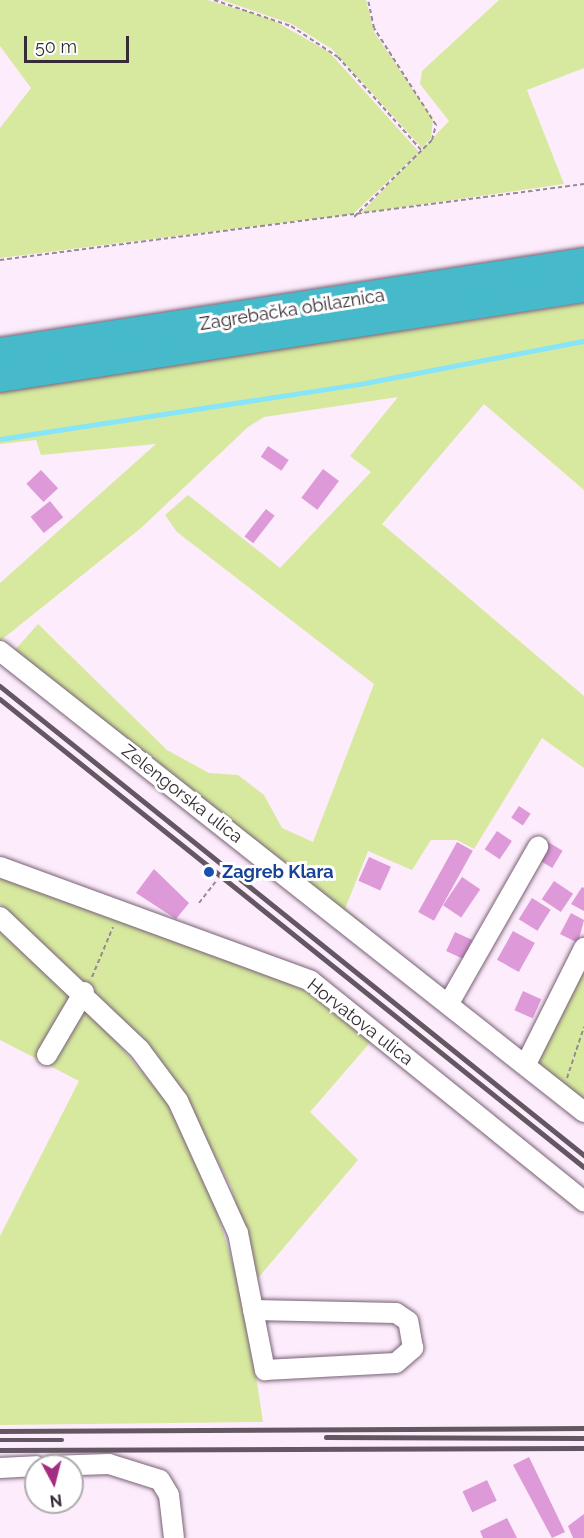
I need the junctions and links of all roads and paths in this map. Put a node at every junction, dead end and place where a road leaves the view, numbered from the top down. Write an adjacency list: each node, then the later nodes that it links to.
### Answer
1 (214, 0): 3 (path)
2 (368, 0): 3 (path)
3 (422, 151): 5 (path)
4 (584, 184): 5 (path)
5 (354, 217): 6 (path)
6 (0, 260)
7 (584, 262): 9 (highway, Zagrebačka obilaznica)
8 (584, 288): 10 (highway, Zagrebačka obilaznica)
9 (0, 352)
10 (0, 378)
11 (0, 651): 20 (street, Zelengorska ulica)
12 (538, 847): 20 (street)
13 (0, 867): 16 (street, Horvatova ulica)
14 (217, 879): 15 (path)
15 (200, 903)
16 (121, 908): 19 (path); 26 (street, Horvatova ulica)
17 (0, 917): 19 (street)
18 (584, 948): 23 (street)
19 (84, 992): 22 (street); 27 (street)
20 (449, 1003): 23 (street, Zelengorska ulica)
21 (584, 1028): 24 (path)
22 (47, 1055)
23 (526, 1064): 24 (street, Zelengorska ulica)
24 (559, 1091): 25 (street, Zelengorska ulica)
25 (584, 1112)
26 (584, 1201)
27 (254, 1310): 27 (street)
28 (84, 1465): 31 (street)
29 (24, 1467): 30 (street)
30 (0, 1468)
31 (174, 1538)

